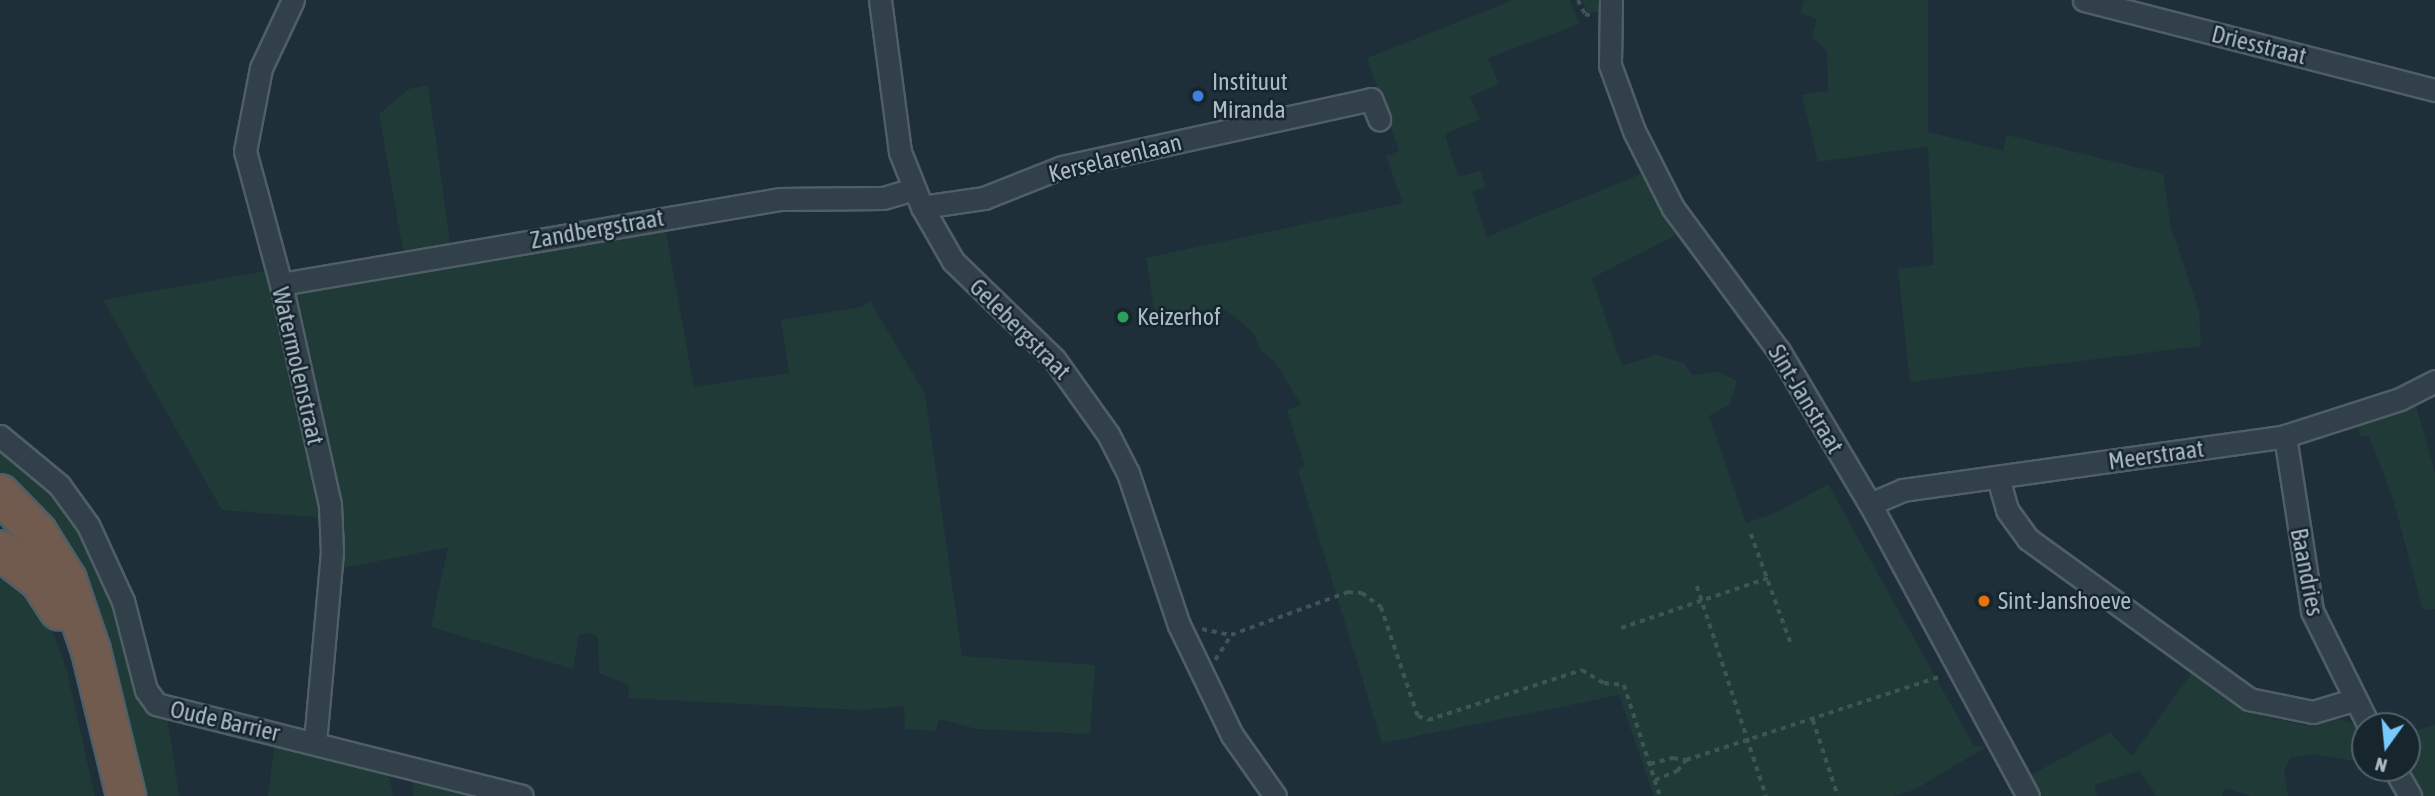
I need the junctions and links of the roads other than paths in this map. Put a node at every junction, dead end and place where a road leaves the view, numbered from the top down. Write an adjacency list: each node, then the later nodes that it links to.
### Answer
1 (293, 0): 8 (street, Watermolenstraat)
2 (880, 0): 7 (street, Gelebergstraat)
3 (1611, 0): 14 (street, Sint-Janstraat)
4 (2084, 0): 5 (street, Driesstraat)
5 (2435, 90)
6 (1379, 119): 7 (street, Kerselarenlaan)
7 (918, 198): 8 (street, Zandbergstraat); 22 (street, Gelebergstraat)
8 (281, 284): 18 (street, Watermolenstraat)
9 (2435, 381): 11 (street, Meerstraat)
10 (0, 436): 18 (street, Oude Barrier)
11 (2285, 436): 12 (street, Meerstraat); 16 (street, Baandries)
12 (1998, 478): 14 (street, Meerstraat); 16 (street)
13 (0, 494): 20 (highway)
14 (1870, 504): 23 (street, Sint-Janstraat)
15 (0, 550): 19 (highway)
16 (2353, 700): 17 (street, Baandries)
17 (2360, 712)
18 (315, 743): 21 (street, Oude Barrier)
19 (110, 796)
20 (126, 796)
21 (522, 796)
22 (1275, 796)
23 (2028, 796)

